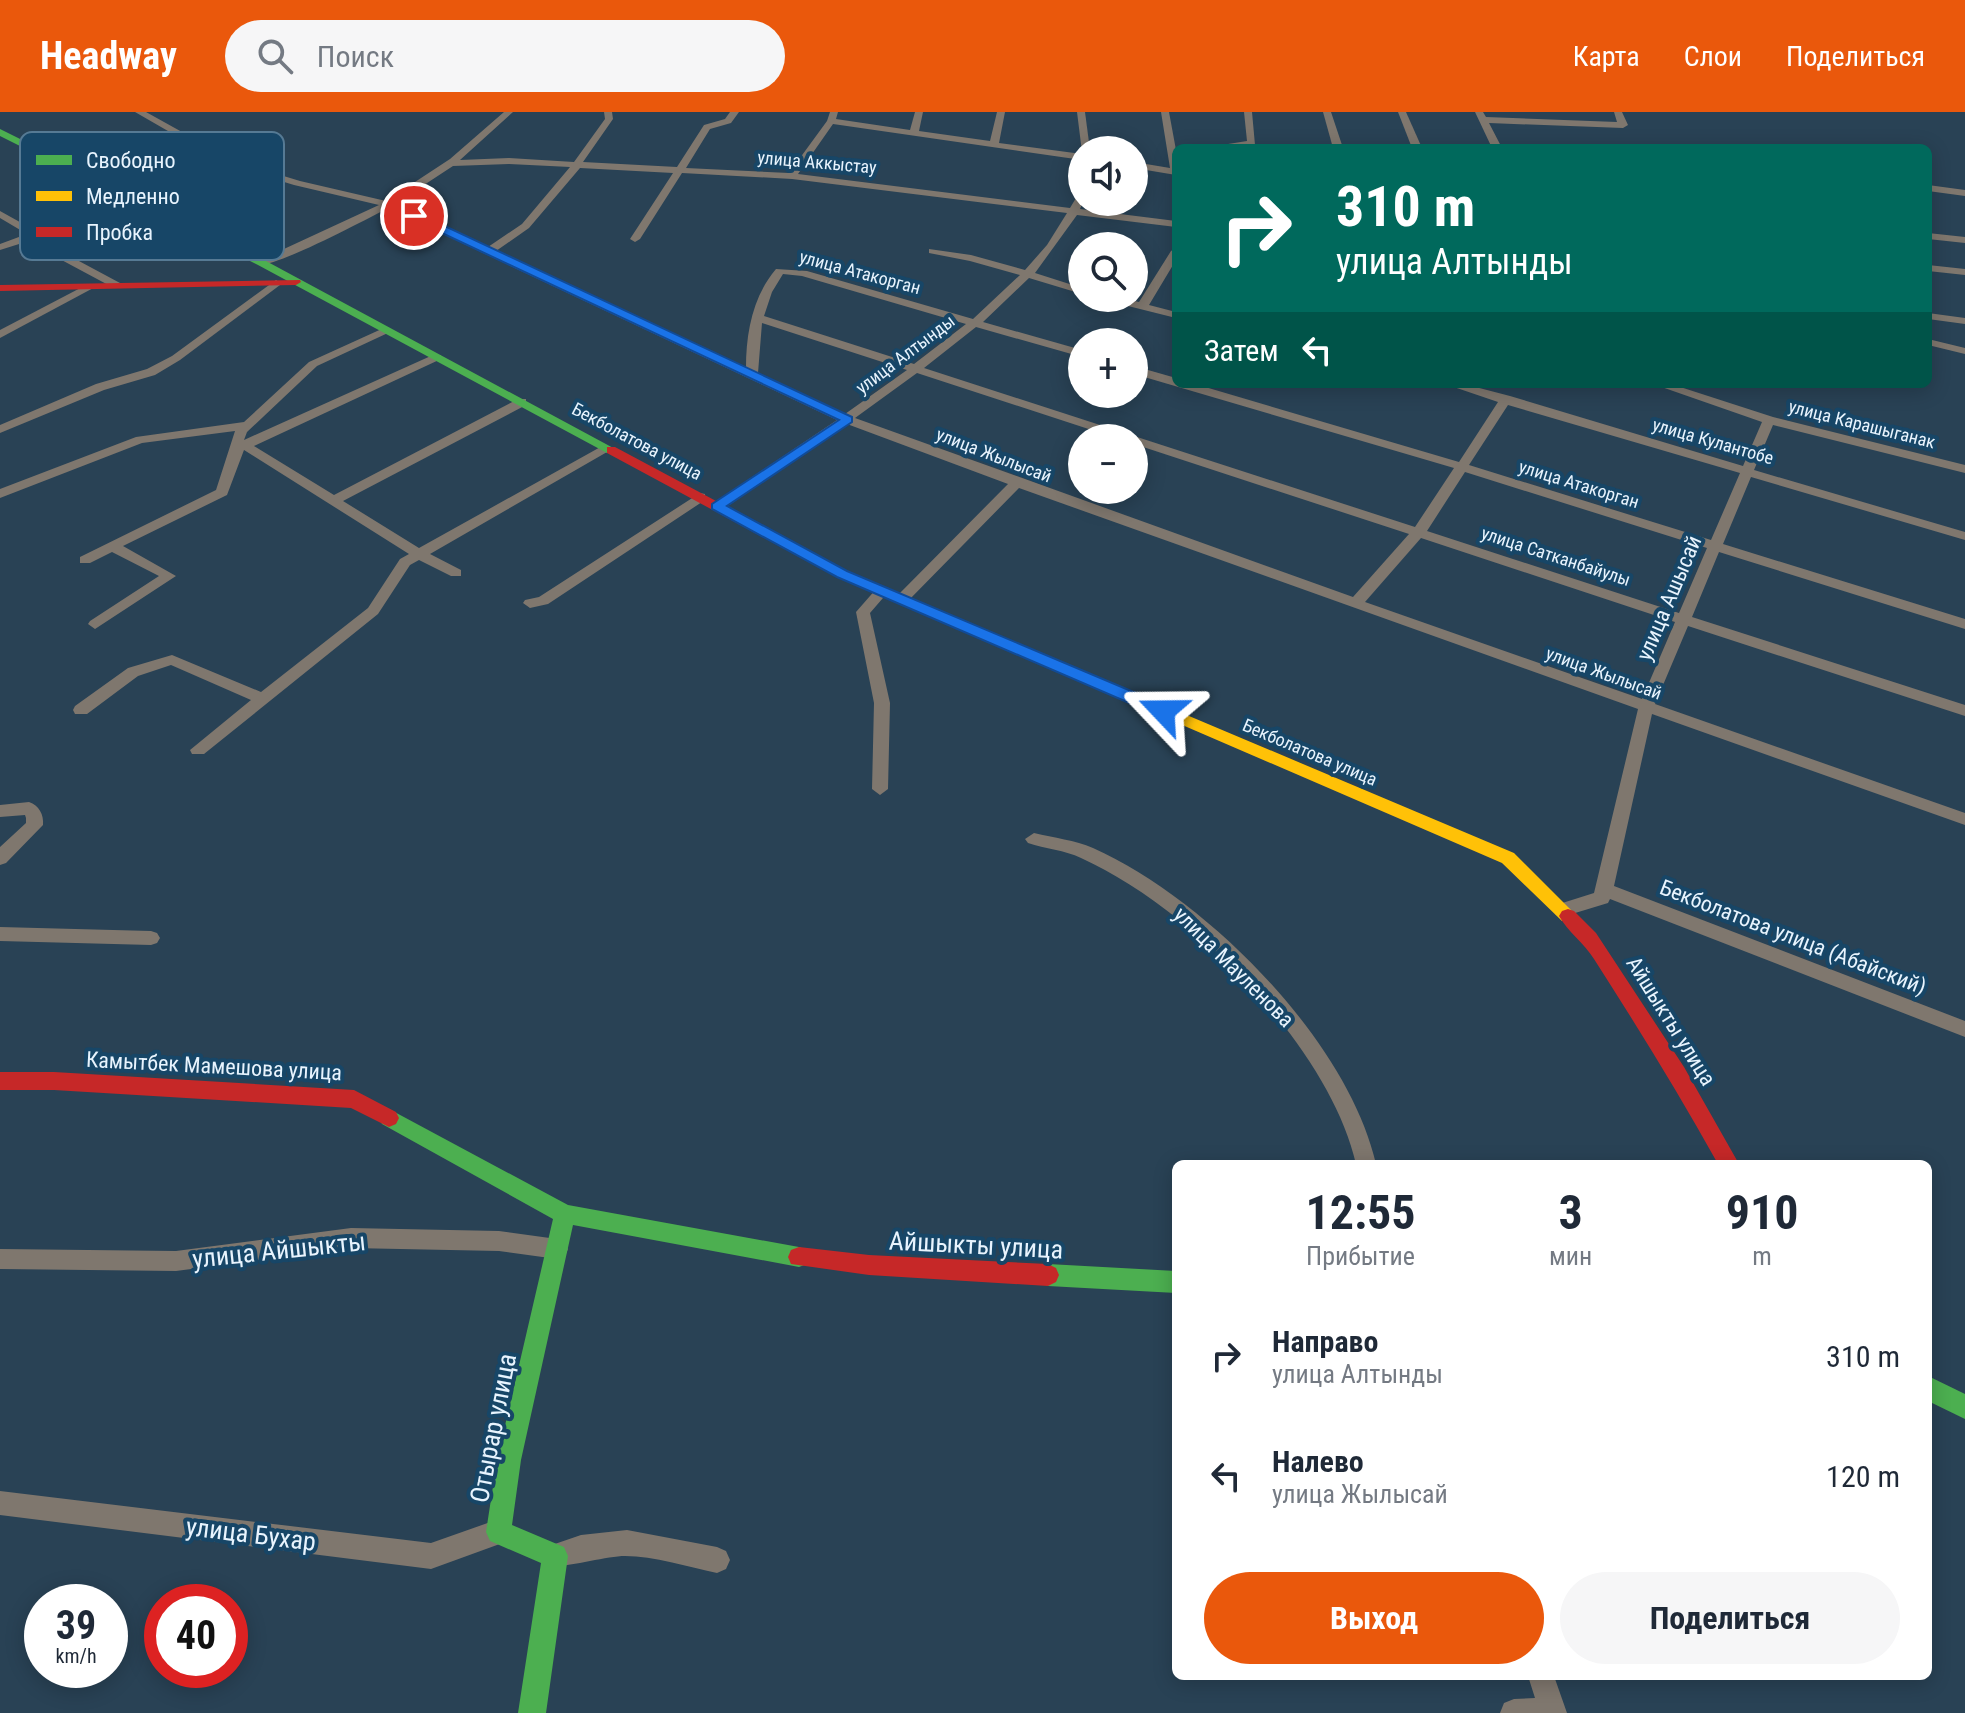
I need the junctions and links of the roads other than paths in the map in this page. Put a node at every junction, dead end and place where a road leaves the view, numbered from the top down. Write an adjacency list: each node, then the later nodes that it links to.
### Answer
1 (139, 112): 16 (street, улица Жылысай)
2 (509, 112): 27 (street)
3 (608, 112): 28 (street)
4 (735, 112): 30 (street)
5 (919, 112): 17 (street)
6 (1001, 112): 24 (street)
7 (1081, 112): 18 (street)
8 (1165, 112): 25 (street)
9 (1248, 112): 20 (street)
10 (1327, 112): 21 (street)
11 (1402, 112): 22 (street)
12 (1618, 112): 14 (street)
13 (832, 116): 17 (street); 32 (street)
14 (1482, 116): 23 (street)
15 (0, 132): 19 (street, Бекболатова улица)
16 (177, 132)
17 (914, 133): 24 (street)
18 (1084, 136)
19 (20, 142)
20 (1243, 144)
21 (1337, 144)
22 (1415, 144)
23 (1495, 144)
24 (994, 145): 26 (street)
25 (1172, 150)
26 (1068, 155)
27 (452, 163): 28 (street, улица Аккыстау); 36 (street)
28 (574, 166): 30 (street, улица Аккыстау); 48 (street)
29 (1148, 167): 31 (street)
30 (678, 170): 32 (street, улица Аккыстау); 44 (street)
31 (1172, 171)
32 (792, 176): 37 (street, улица Аккыстау)
33 (284, 179): 36 (street, улица Жылысай)
34 (1932, 189): 35 (street)
35 (1965, 193)
36 (388, 204): 48 (street, улица Жылысай); 50 (street)
37 (1068, 210)
38 (0, 214): 42 (street)
39 (1071, 216): 58 (street, улица Алтынды)
40 (1114, 216): 41 (street, улица Аккыстау)
41 (1172, 223)
42 (20, 226)
43 (1932, 236): 46 (street)
44 (635, 239)
45 (20, 240): 47 (street)
46 (1965, 240)
47 (0, 247)
48 (489, 251): 80 (street, улица Жылысай)
49 (933, 251): 58 (street)
50 (284, 253)
51 (1172, 258): 65 (street)
52 (69, 260): 61 (street)
53 (256, 260): 55 (street, Бекболатова улица)
54 (269, 260): 55 (street)
55 (262, 263): 59 (street, Бекболатова улица)
56 (1932, 268): 57 (street)
57 (1965, 272)
58 (1026, 276): 63 (street); 71 (street, улица Алтынды)
59 (297, 282): 60 (street); 72 (street, Бекболатова улица)
60 (276, 283): 61 (street); 91 (street)
61 (116, 285): 62 (street)
62 (92, 286): 64 (street); 73 (street)
63 (1068, 287)
64 (0, 288)
65 (1148, 297)
66 (1148, 308): 67 (street)
67 (1172, 314)
68 (1932, 317): 70 (street)
69 (759, 318): 71 (street, улица Атакорган); 78 (street, улица Сатканбайулы); 80 (street, улица Атакорган)
70 (1965, 321)
71 (976, 323): 75 (street, улица Атакорган); 78 (street, улица Алтынды)
72 (386, 330): 77 (street, Бекболатова улица); 90 (street)
73 (0, 335)
74 (1932, 343): 76 (street)
75 (1068, 350)
76 (1965, 351)
77 (437, 357): 86 (street, Бекболатова улица); 93 (street)
78 (913, 370): 87 (street, улица Алтынды); 89 (street, улица Сатканбайулы)
79 (1148, 374): 81 (street, улица Атакорган)
80 (752, 375): 87 (street, улица Жылысай)
81 (1172, 381)
82 (1196, 388): 95 (street, улица Атакорган)
83 (1466, 388): 85 (street, улица Кулантобе)
84 (1704, 390): 88 (street, улица Карашыганак)
85 (1506, 399): 95 (street); 96 (street, улица Кулантобе)
86 (522, 402): 94 (street, Бекболатова улица); 101 (street)
87 (848, 420): 98 (street, улица Жылысай); 102 (street, улица Алтынды)
88 (1769, 420): 96 (street, улица Ашысай); 97 (street, улица Карашыганак)
89 (1084, 424)
90 (248, 425): 93 (street); 99 (street)
91 (0, 429)
92 (1148, 444): 103 (street, улица Сатканбайулы)
93 (240, 447): 101 (street); 106 (street)
94 (608, 448): 100 (street, Бекболатова улица); 107 (street)
95 (1460, 466): 103 (street); 105 (street, улица Атакорган)
96 (1746, 469): 104 (street, улица Кулантобе); 105 (street, улица Ашысай)
97 (1965, 469)
98 (1017, 483): 111 (street); 113 (street, улица Жылысай)
99 (0, 494)
100 (700, 497): 102 (street, Бекболатова улица); 112 (street)
101 (335, 500): 107 (street)
102 (717, 507): 110 (street, Бекболатова улица)
103 (1419, 532): 113 (street); 114 (street, улица Сатканбайулы)
104 (1965, 536)
105 (1716, 545): 114 (street, улица Ашысай); 116 (street, улица Атакорган)
106 (112, 546): 108 (street); 115 (street)
107 (419, 554): 109 (street); 117 (street)
108 (85, 560)
109 (456, 573)
110 (882, 591): 111 (street, Бекболатова улица); 122 (street)
111 (902, 599): 128 (street, Бекболатова улица)
112 (530, 603)
113 (1355, 604): 118 (street, улица Жылысай)
114 (1683, 618): 118 (street, улица Ашысай); 120 (street, улица Сатканбайулы)
115 (95, 624)
116 (1965, 624)
117 (262, 698): 119 (street); 121 (street)
118 (1646, 707): 124 (street, улица Жылысай); 127 (street, улица Ашысай)
119 (81, 710)
120 (1965, 711)
121 (198, 750)
122 (880, 789)
123 (0, 811): 126 (street)
124 (1965, 819)
125 (1034, 839): 133 (street, улица Мауленова)
126 (0, 858)
127 (1604, 889): 128 (street); 131 (street, Бекболатова улица (Абайский))
128 (1562, 910): 134 (street, Айшыкты улица)
129 (0, 934): 130 (street)
130 (151, 938)
131 (1965, 1029)
132 (0, 1081): 135 (street, Камытбек Мамешова улица)
133 (1365, 1160)
134 (1727, 1160)
135 (565, 1214): 136 (street, Отырар улица); 138 (street, Айшыкты улица)
136 (557, 1249): 137 (street, улица Айшыкты); 142 (street, Отырар улица)
137 (0, 1259)
138 (1172, 1282)
139 (1932, 1390): 140 (street)
140 (1965, 1407)
141 (0, 1503): 142 (street, улица Бухар)
142 (499, 1532): 143 (street, Отырар улица)
143 (555, 1556): 144 (street); 147 (street)
144 (717, 1560)
145 (1542, 1680): 146 (street)
146 (1553, 1712): 148 (street)
147 (532, 1713)
148 (1514, 1713)

